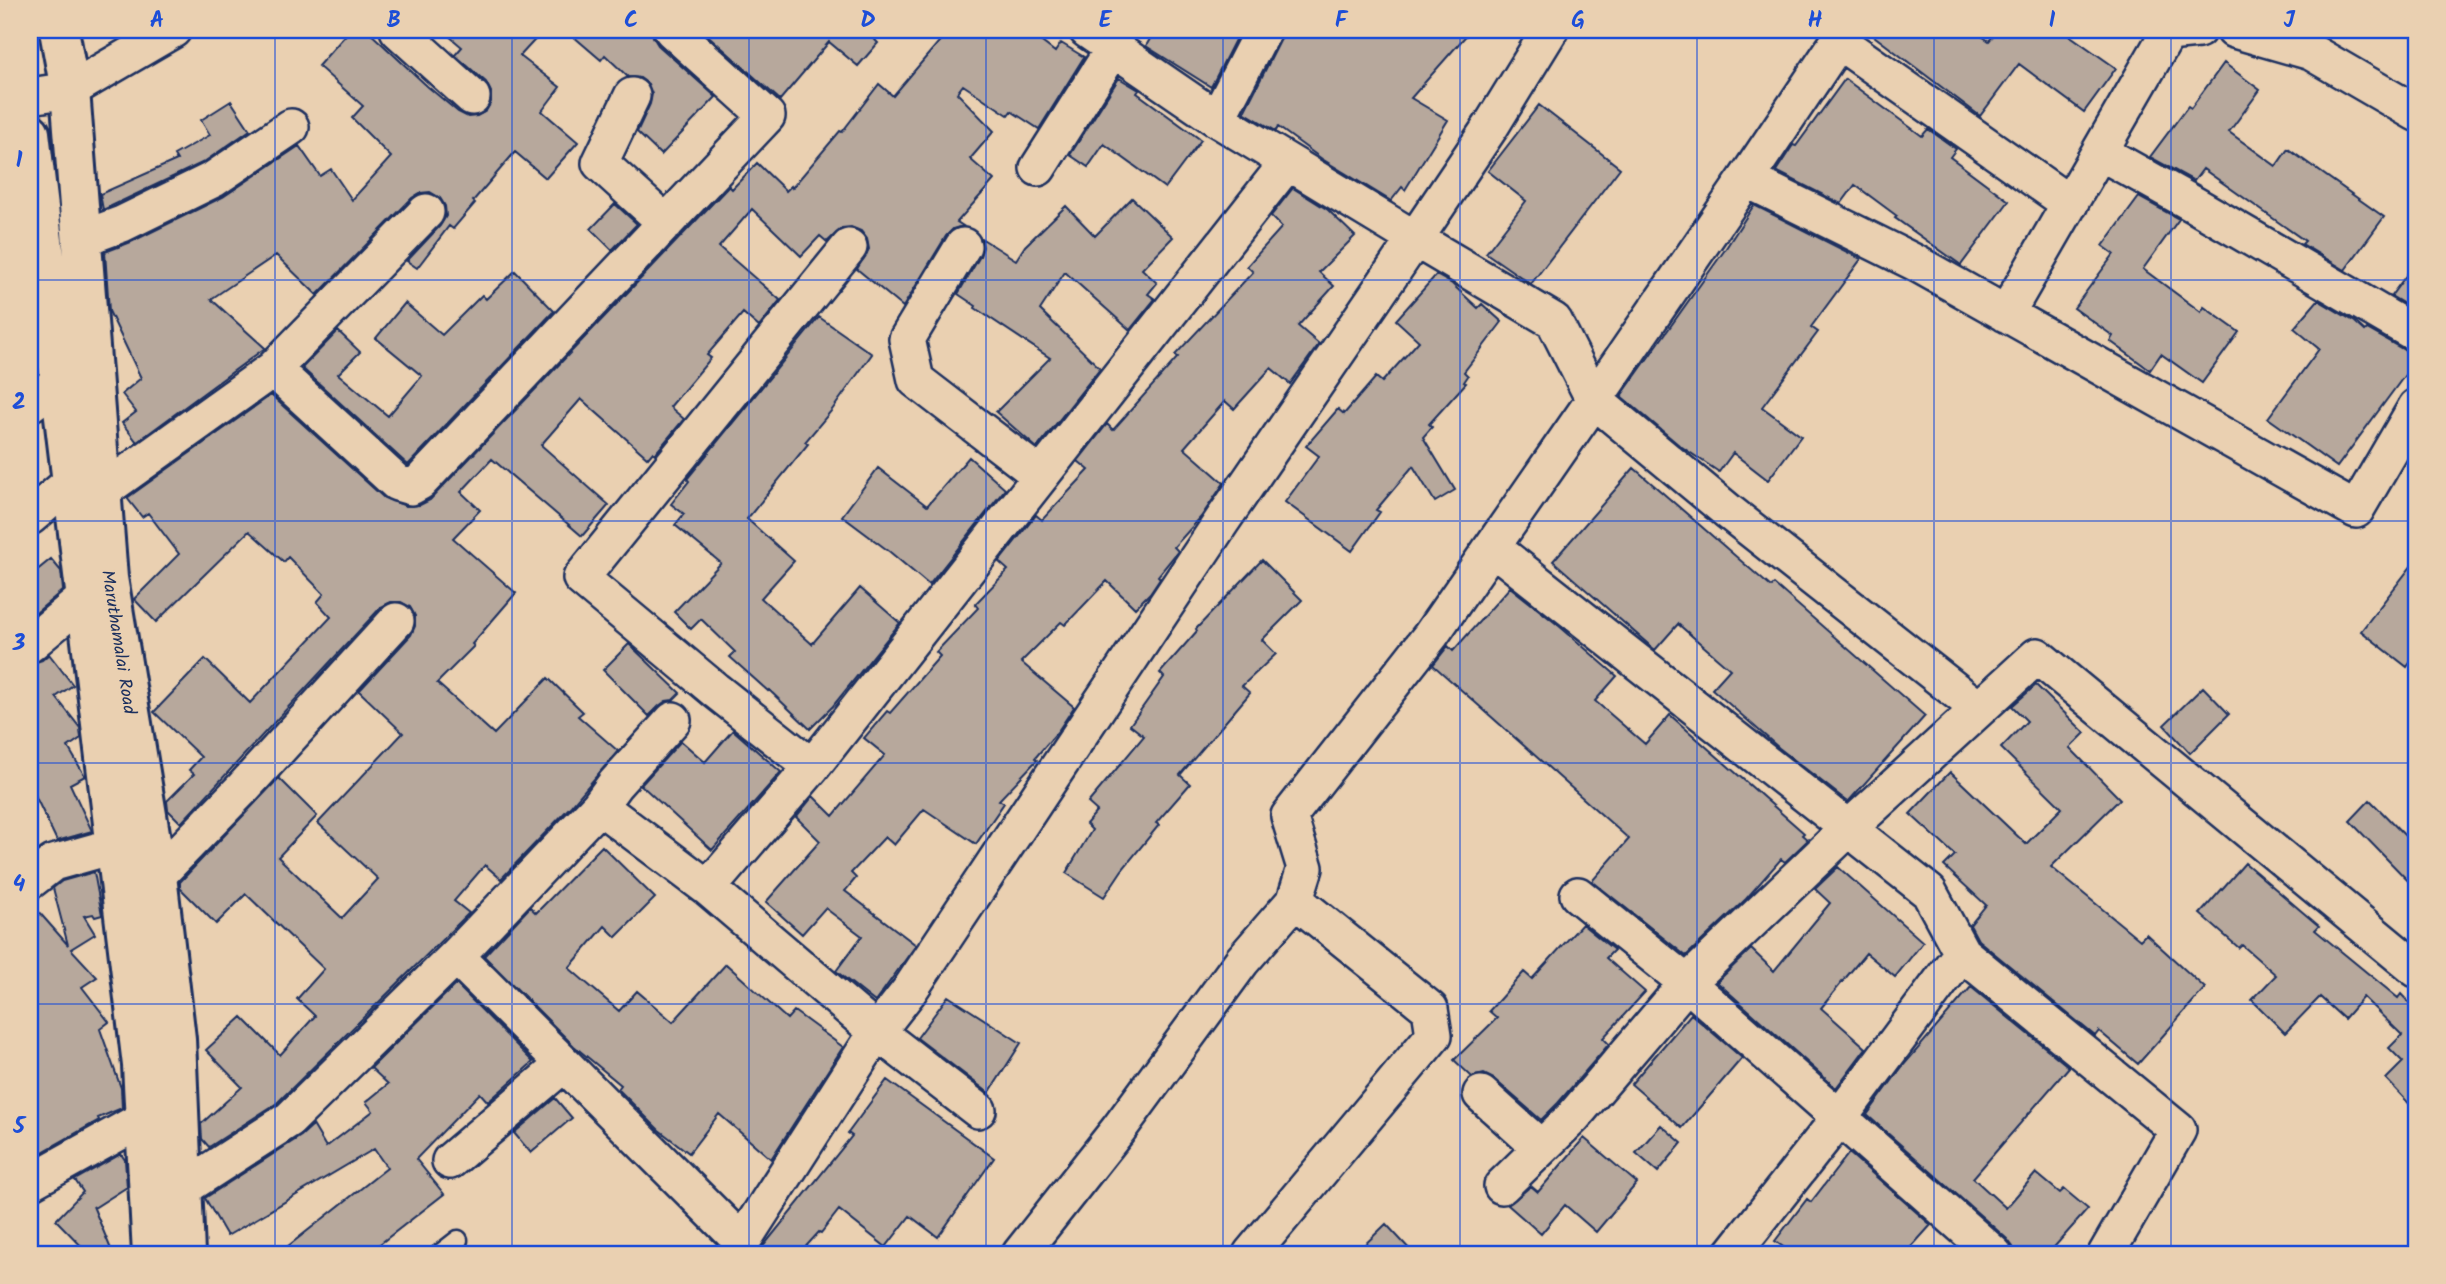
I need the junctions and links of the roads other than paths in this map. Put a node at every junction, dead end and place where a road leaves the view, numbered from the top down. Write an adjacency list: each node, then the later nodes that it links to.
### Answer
1 (60, 30): 11 (main road, Maruthamalai Road)
2 (173, 30): 11 (street)
3 (398, 30): 14 (street)
4 (672, 30): 25 (street)
5 (1263, 30): 16 (street)
6 (1550, 30): 27 (street)
7 (2234, 30): 15 (street)
8 (2176, 31): 19 (street)
9 (1842, 36): 22 (street); 23 (street)
10 (1100, 39): 16 (street); 21 (street)
11 (70, 90): 12 (street); 26 (main road, Maruthamalai Road)
12 (30, 96)
13 (632, 96): 25 (street)
14 (472, 97)
15 (2416, 113)
16 (1217, 119): 20 (street)
17 (291, 127): 26 (street)
18 (30, 141): 33 (main road, Maruthamalai Road)
19 (2100, 152): 23 (street); 31 (street)
20 (1288, 163): 27 (street); 37 (street)
21 (1038, 168)
22 (1746, 179): 30 (street); 34 (street)
23 (2070, 204): 30 (street)
24 (426, 212): 32 (street)
25 (666, 223): 32 (street)
26 (81, 239): 38 (main road, Maruthamalai Road)
27 (1415, 239): 34 (street); 59 (street)
28 (963, 246): 37 (street)
29 (849, 247): 46 (street)
30 (2006, 314): 36 (street)
31 (2416, 334)
32 (273, 369): 38 (street)
33 (60, 381): 35 (street); 38 (main road, Maruthamalai Road)
34 (1594, 400): 40 (street); 44 (street)
35 (30, 404)
36 (2416, 407)
37 (1041, 476): 46 (street)
38 (85, 487): 39 (street); 41 (main road, Maruthamalai Road); 50 (main road, Maruthamalai Road)
39 (30, 517)
40 (1492, 547): 48 (street); 54 (street)
41 (85, 598): 43 (street); 49 (main road, Maruthamalai Road)
42 (396, 621): 50 (street)
43 (30, 645)
44 (1979, 709): 48 (street); 57 (street)
45 (673, 719): 47 (street)
46 (812, 767): 52 (street)
47 (599, 806): 52 (street); 56 (street)
48 (1849, 828): 55 (street); 58 (street)
49 (117, 845): 51 (street); 64 (main road, Maruthamalai Road)
50 (157, 876): 69 (main road, Maruthamalai Road)
51 (30, 881)
52 (708, 888): 59 (street)
53 (1577, 895): 58 (street)
54 (1295, 900): 75 (street); 76 (street)
55 (1962, 953): 63 (street); 79 (street)
56 (456, 956): 60 (street); 69 (street)
57 (2416, 969)
58 (1687, 983): 63 (street); 65 (street)
59 (877, 1032): 62 (street); 71 (street)
60 (564, 1064): 66 (street); 71 (street)
61 (1481, 1094): 65 (street)
62 (978, 1110)
63 (1840, 1117): 77 (street); 78 (street)
64 (145, 1118): 67 (street); 69 (main road, Maruthamalai Road)
65 (1540, 1147): 68 (street)
66 (450, 1161)
67 (30, 1182)
68 (1502, 1186)
69 (166, 1193): 72 (main road, Maruthamalai Road); 73 (main road, Maruthamalai Road)
70 (458, 1240): 74 (lane)
71 (738, 1248)
72 (152, 1254)
73 (185, 1254)
74 (440, 1254)
75 (1020, 1254)
76 (1251, 1254)
77 (1732, 1254)
78 (1994, 1254)
79 (2106, 1254)

